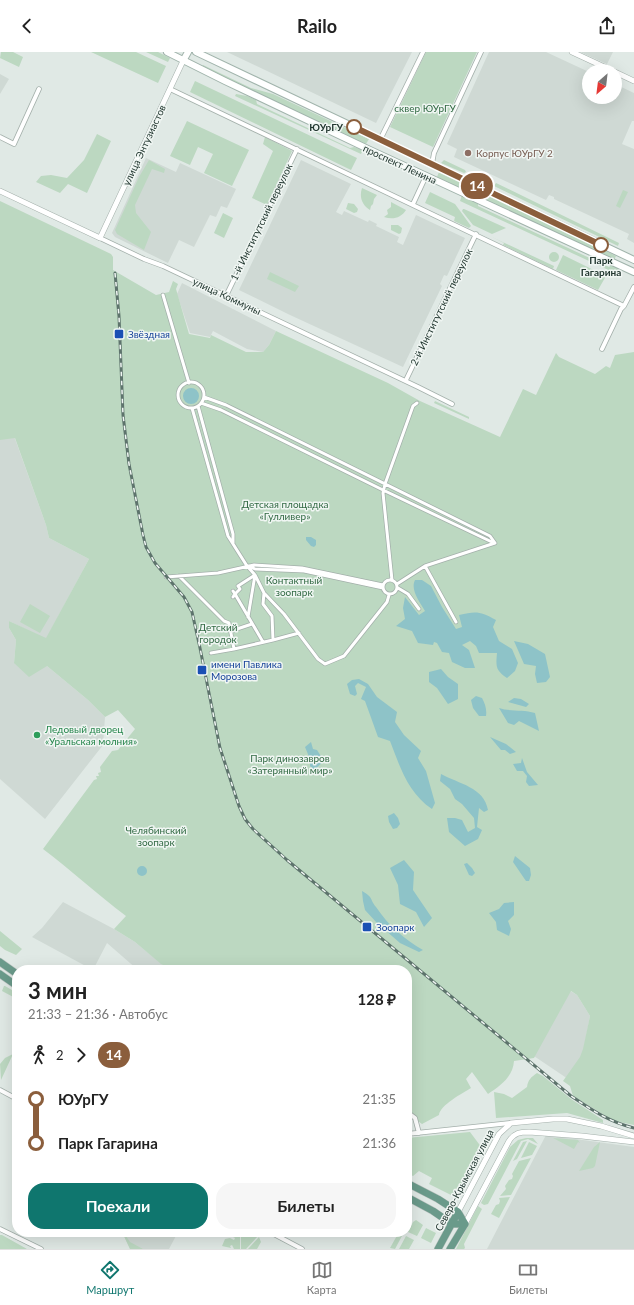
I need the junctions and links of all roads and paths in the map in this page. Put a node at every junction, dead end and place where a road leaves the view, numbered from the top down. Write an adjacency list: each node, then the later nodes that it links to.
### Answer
1 (167, 52): 7 (main road, проспект Ленина)
2 (188, 52): 7 (main road, улица Энтузиастов)
3 (196, 52): 14 (main road, проспект Ленина)
4 (423, 52): 14 (street)
5 (480, 52): 17 (street)
6 (572, 52): 8 (street)
7 (183, 61): 12 (street, улица Энтузиастов); 16 (main road, проспект Ленина)
8 (597, 64)
9 (622, 76): 10 (street)
10 (634, 81)
11 (39, 89): 13 (street)
12 (170, 89): 15 (street); 22 (street, улица Энтузиастов)
13 (0, 137)
14 (380, 140): 16 (main road); 17 (main road, проспект Ленина)
15 (296, 149): 20 (street); 29 (street, 1-й Институтский переулок)
16 (374, 152): 18 (main road, проспект Ленина)
17 (432, 164): 18 (main road); 23 (main road, проспект Ленина)
18 (426, 176): 20 (street); 25 (main road, проспект Ленина)
19 (0, 191): 22 (street, улица Коммуны)
20 (413, 204): 21 (street)
21 (476, 234): 30 (street); 32 (street, 2-й Институтский переулок)
22 (100, 238): 29 (street, улица Коммуны)
23 (616, 252): 24 (main road, проспект Ленина); 25 (main road)
24 (634, 260)
25 (612, 261): 26 (main road, проспект Ленина)
26 (634, 272)
27 (634, 287): 30 (street)
28 (163, 295): 33 (street)
29 (226, 296): 32 (street, улица Коммуны)
30 (624, 306): 31 (street)
31 (602, 349)
32 (406, 380): 36 (street, улица Коммуны)
33 (189, 383): 34 (street); 38 (street)
34 (204, 397): 37 (street); 39 (street)
35 (416, 403): 39 (street)
36 (452, 404)
37 (200, 405): 38 (street); 40 (street); 41 (street)
38 (192, 408): 41 (street)
39 (385, 484): 40 (street); 42 (street)
40 (383, 490): 42 (street); 48 (street)
41 (233, 543): 43 (street)
42 (495, 543): 44 (street)
43 (247, 566): 45 (street); 46 (street); 50 (street)
44 (425, 566): 49 (street); 56 (street)
45 (256, 574): 52 (street); 55 (street); 55 (street)
46 (179, 576): 47 (street); 58 (street)
47 (166, 578)
48 (392, 580): 49 (street); 50 (street)
49 (397, 584): 51 (street)
50 (383, 586): 53 (street)
51 (398, 588): 53 (street); 54 (street)
52 (264, 593): 59 (street); 60 (street)
53 (389, 595): 59 (street)
54 (419, 609)
55 (248, 617): 57 (street)
56 (456, 622)
57 (252, 624): 58 (street); 61 (street)
58 (231, 631): 62 (street)
59 (299, 633): 60 (street)
60 (273, 640): 61 (street)
61 (263, 642): 62 (street)
62 (234, 649): 63 (street)
63 (211, 653)
64 (0, 962): 65 (main road)
65 (12, 970)
66 (0, 974): 67 (main road)
67 (12, 982)
68 (0, 1090): 69 (street)
69 (12, 1096)
70 (412, 1116): 72 (street)
71 (511, 1123): 72 (street); 74 (street); 78 (street, Северо-Крымская улица)
72 (419, 1133): 73 (street)
73 (412, 1134)
74 (634, 1136)
75 (634, 1142): 80 (street, Северо-Крымская улица)
76 (412, 1186): 78 (main road)
77 (412, 1200): 79 (main road)
78 (458, 1212): 79 (main road, Северо-Крымская улица); 80 (main road)
79 (452, 1224): 80 (main road); 87 (main road, Северо-Крымская улица)
80 (465, 1224): 88 (main road, Северо-Крымская улица)
81 (0, 1228): 82 (street)
82 (12, 1234)
83 (18, 1237): 85 (street)
84 (279, 1237): 86 (street)
85 (41, 1249)
86 (302, 1249)
87 (438, 1249)
88 (450, 1249)

